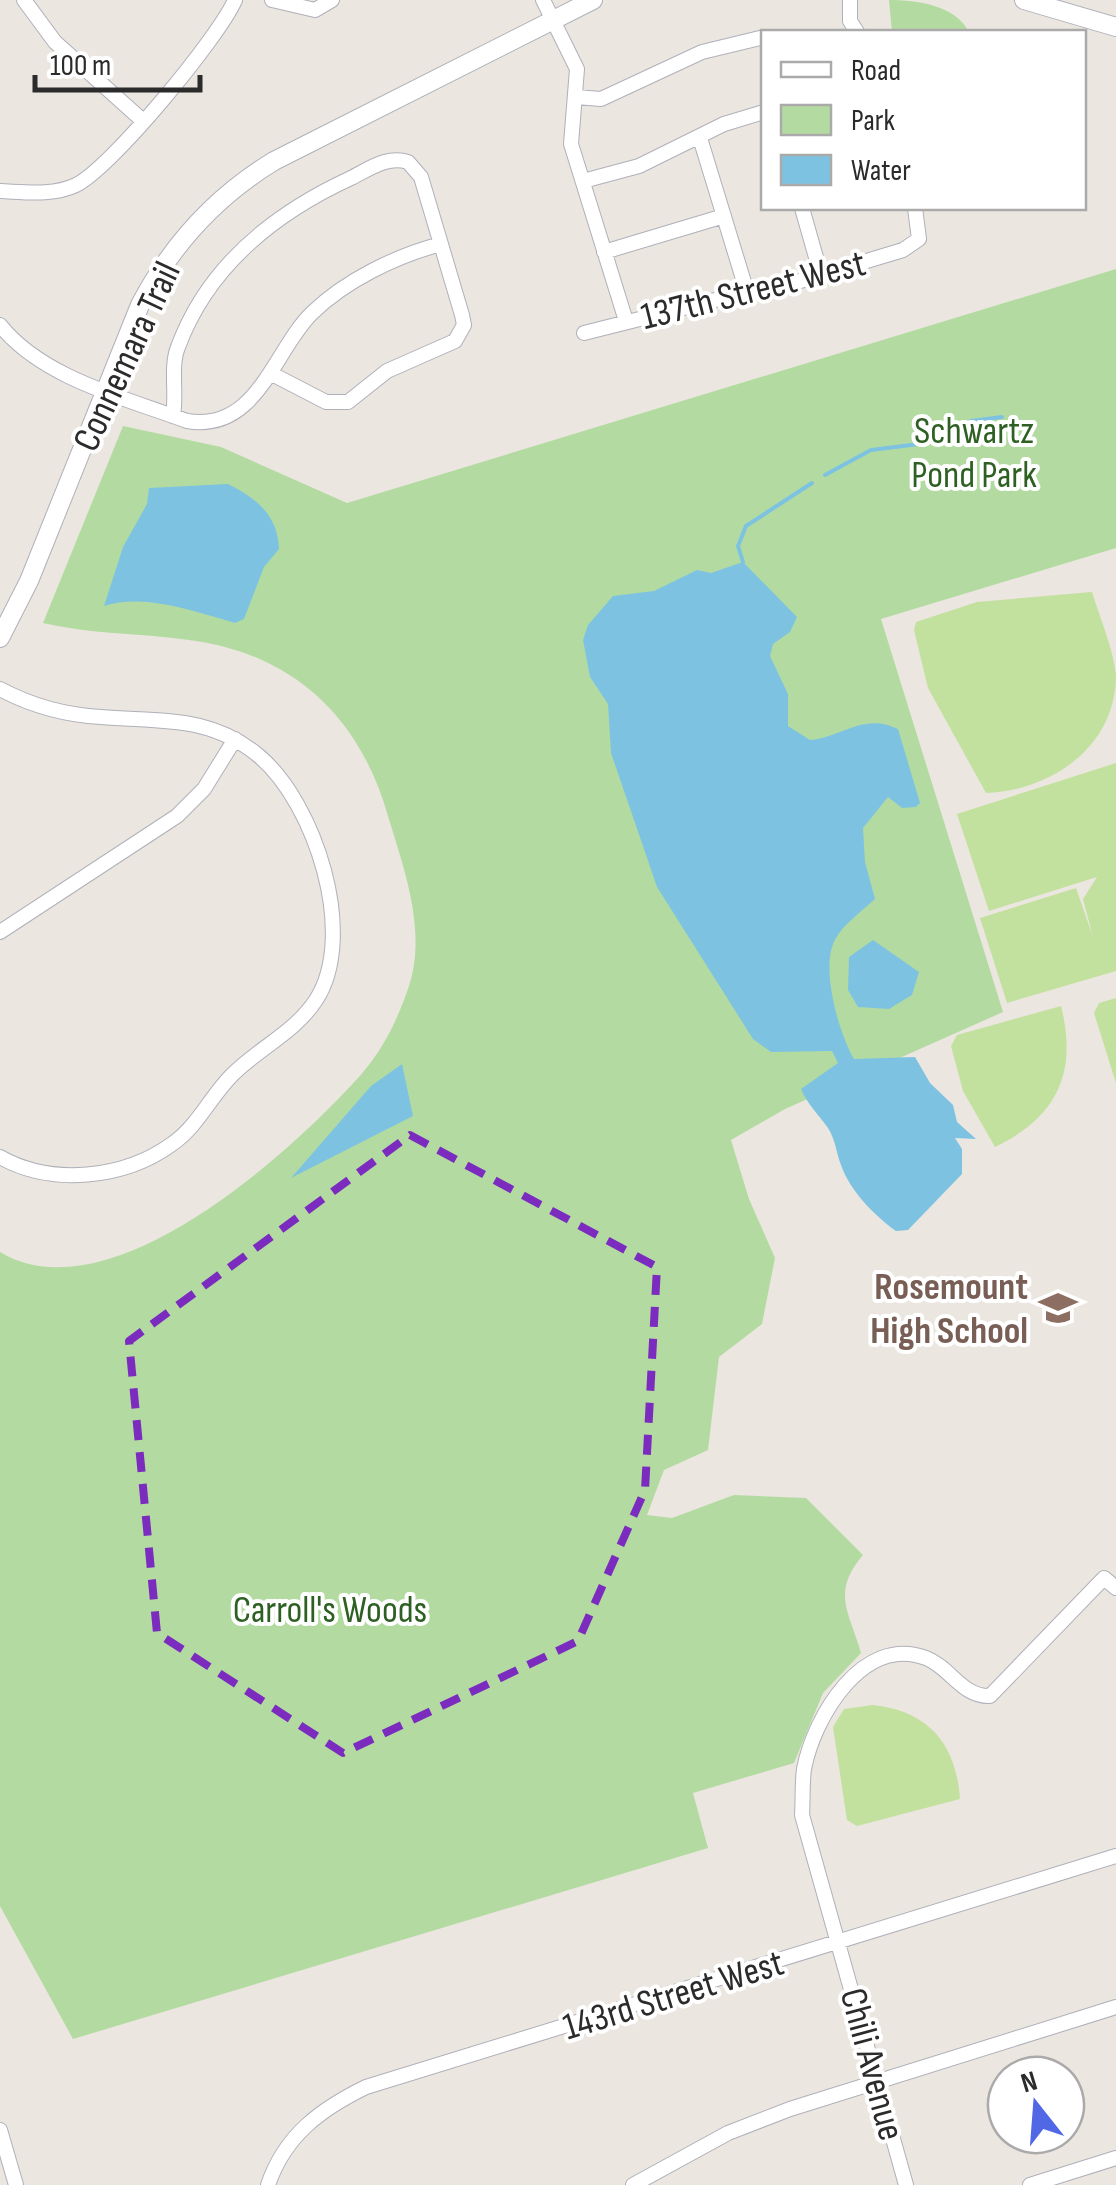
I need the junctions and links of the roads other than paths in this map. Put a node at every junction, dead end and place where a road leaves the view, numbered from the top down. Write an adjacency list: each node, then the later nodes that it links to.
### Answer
1 (24, 0): 15 (street)
2 (235, 0): 15 (street)
3 (272, 0): 4 (street)
4 (332, 0)
5 (543, 0): 9 (street)
6 (593, 0): 9 (street, Connemara Trail)
7 (850, 0): 11 (street)
8 (1024, 0): 10 (street)
9 (553, 20): 13 (street); 30 (street, Connemara Trail)
10 (1116, 27)
11 (851, 30)
12 (761, 38): 13 (street)
13 (576, 97): 17 (street)
14 (761, 113): 16 (street)
15 (142, 120): 18 (street)
16 (700, 138): 17 (street); 21 (street)
17 (583, 182): 23 (street)
18 (0, 191)
19 (803, 210): 24 (street)
20 (914, 210): 24 (street, 137th Street West)
21 (724, 216): 23 (street); 25 (street)
22 (440, 244): 29 (street); 29 (street); 31 (street)
23 (604, 252): 26 (street)
24 (821, 275): 25 (street, 137th Street West)
25 (746, 292): 26 (street, 137th Street West)
26 (626, 321): 28 (street, 137th Street West)
27 (0, 325): 30 (street)
28 (584, 333)
29 (272, 374): 31 (street)
30 (106, 390): 31 (street); 32 (street, Connemara Trail)
31 (173, 416)
32 (0, 638)
33 (0, 688): 34 (street)
34 (236, 739): 35 (street); 36 (street)
35 (0, 932)
36 (0, 1157)
37 (1116, 1588): 39 (street, Chili Avenue)
38 (1116, 1856): 39 (street, 143rd Street West)
39 (839, 1943): 41 (street, Chili Avenue); 45 (street, 143rd Street West)
40 (1116, 2007): 41 (street)
41 (878, 2082): 46 (street); 47 (street, Chili Avenue)
42 (0, 2130): 44 (street)
43 (1116, 2158): 48 (street)
44 (16, 2185)
45 (268, 2185)
46 (633, 2185)
47 (906, 2185)
48 (1030, 2185)

